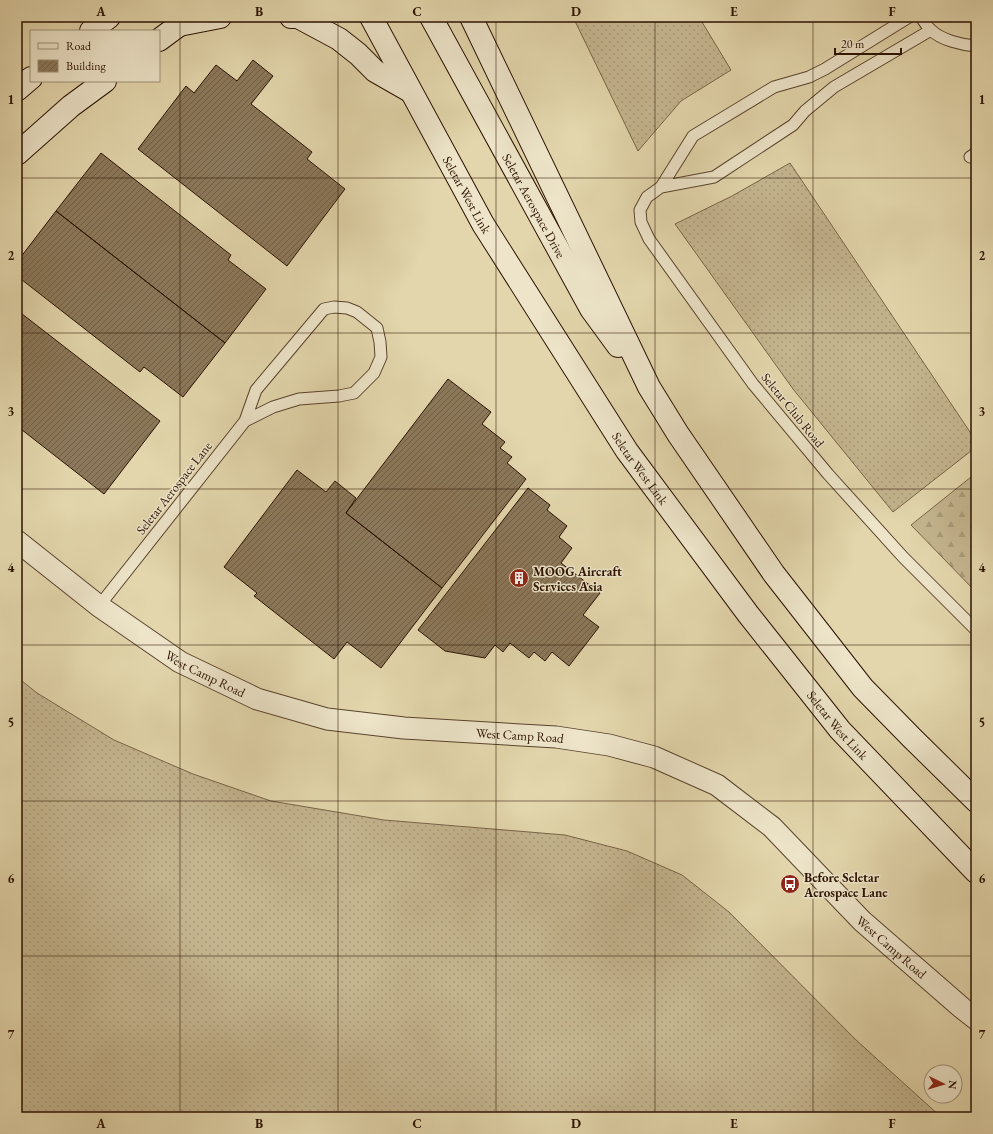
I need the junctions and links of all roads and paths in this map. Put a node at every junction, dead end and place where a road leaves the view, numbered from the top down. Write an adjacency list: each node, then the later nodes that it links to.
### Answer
1 (109, 17): 10 (main road)
2 (220, 17): 9 (main road)
3 (291, 17): 17 (main road)
4 (371, 17): 17 (main road, Seletar West Link)
5 (431, 17): 20 (main road, Seletar Aerospace Drive)
6 (471, 17): 20 (main road)
7 (909, 17): 19 (lane, Seletar Club Road)
8 (921, 17): 11 (lane)
9 (184, 21): 12 (main road)
10 (92, 30)
11 (931, 30): 13 (lane); 19 (lane, Seletar Club Road)
12 (160, 39)
13 (976, 46)
14 (30, 79): 16 (main road)
15 (104, 82): 18 (main road)
16 (17, 90)
17 (410, 91): 26 (main road, Seletar West Link)
18 (17, 154)
19 (661, 187): 24 (lane, Seletar Club Road)
20 (649, 387): 25 (main road)
21 (245, 421): 21 (lane, Seletar Aerospace Lane); 23 (lane, Seletar Aerospace Lane)
22 (17, 541): 23 (street, West Camp Road)
23 (99, 606): 27 (street, West Camp Road)
24 (976, 630)
25 (976, 801)
26 (976, 872)
27 (976, 1018)

